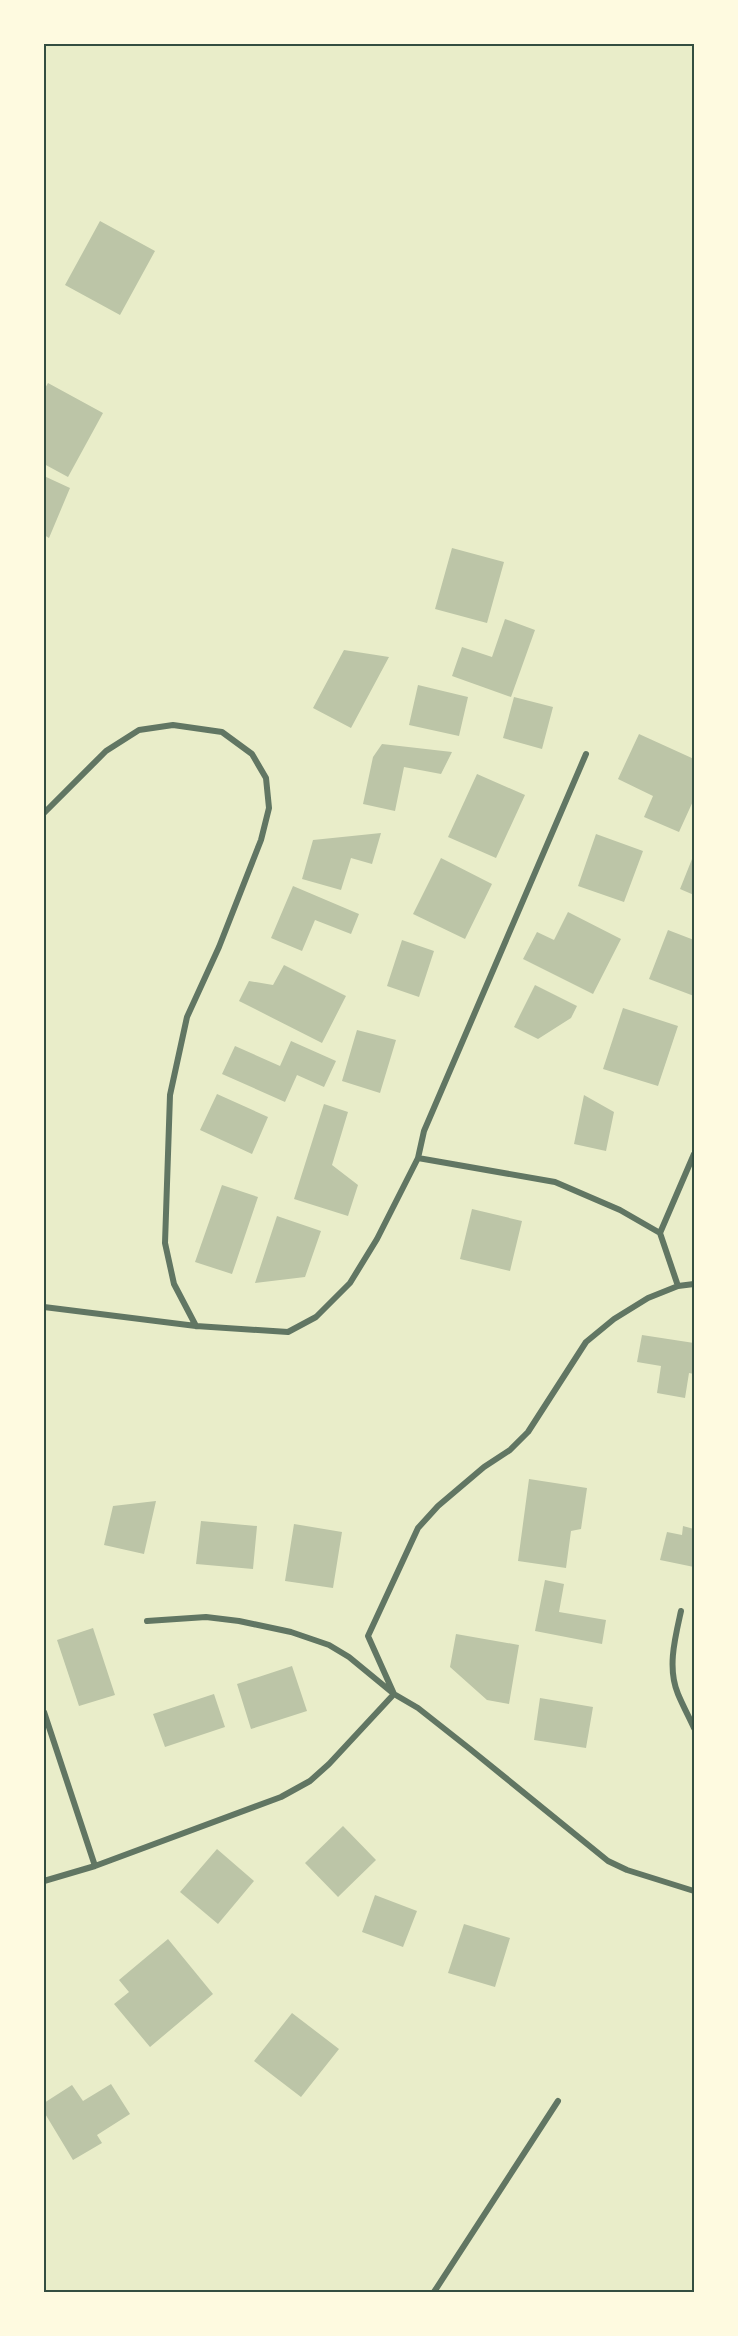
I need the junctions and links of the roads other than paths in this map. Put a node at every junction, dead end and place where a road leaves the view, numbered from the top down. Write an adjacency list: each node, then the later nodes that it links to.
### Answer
1 (586, 754): 4 (street)
2 (44, 813): 9 (street)
3 (694, 1154): 5 (street)
4 (418, 1158): 5 (street); 9 (street)
5 (660, 1233): 7 (street)
6 (694, 1284): 7 (street)
7 (678, 1286): 12 (street)
8 (44, 1307): 9 (street)
9 (196, 1326)
10 (681, 1611): 14 (street)
11 (147, 1622): 12 (street)
12 (394, 1694): 15 (street); 17 (street)
13 (44, 1712): 15 (street)
14 (694, 1728)
15 (95, 1866): 16 (street)
16 (44, 1881)
17 (694, 1890)
18 (558, 2101): 19 (street)
19 (434, 2292)

